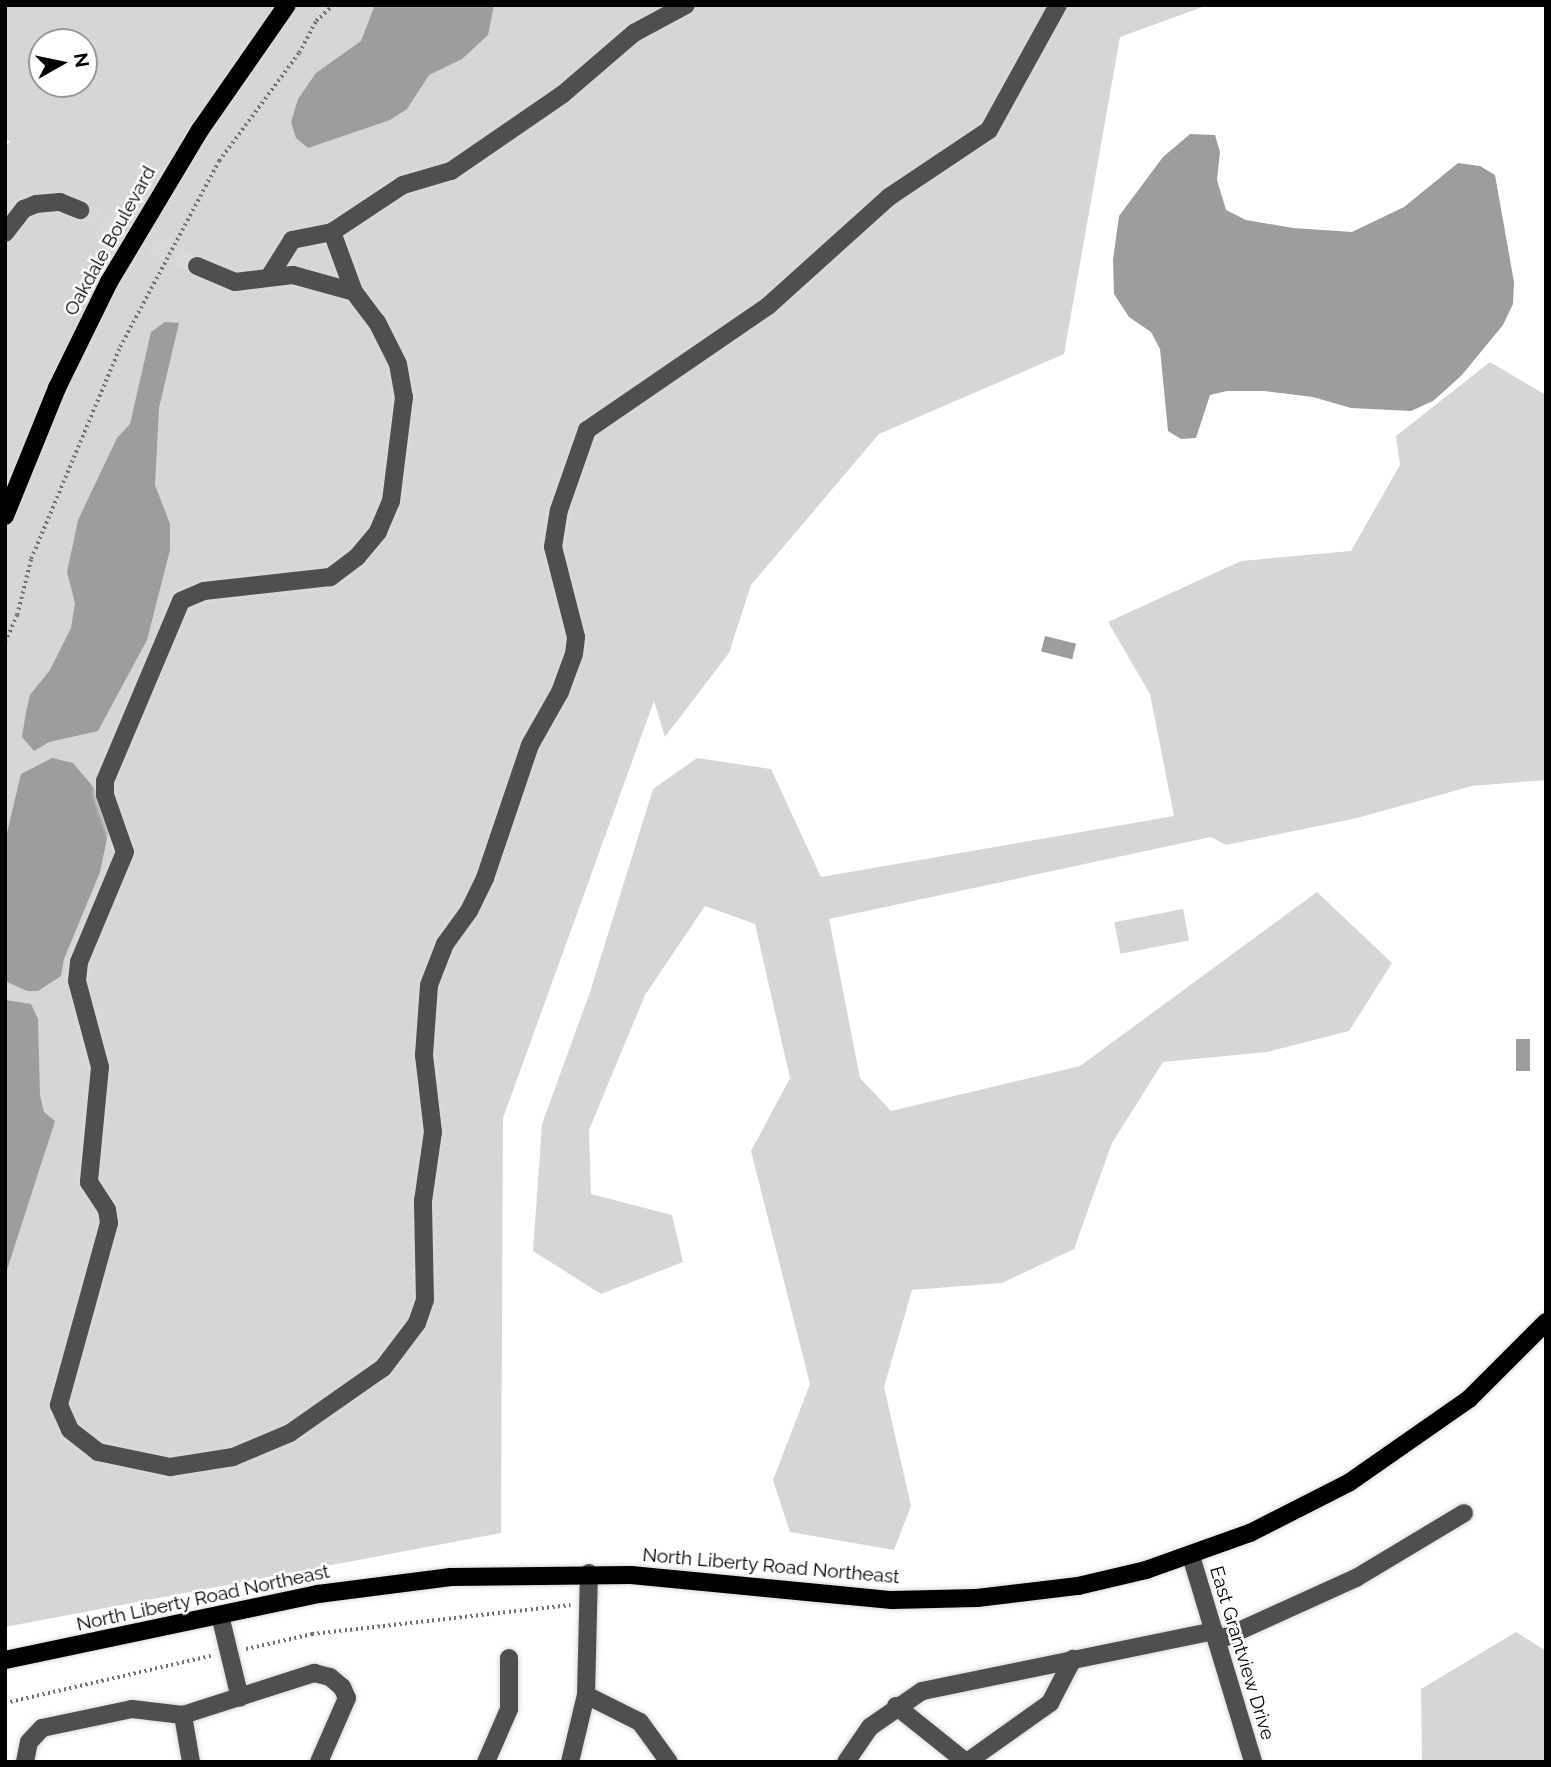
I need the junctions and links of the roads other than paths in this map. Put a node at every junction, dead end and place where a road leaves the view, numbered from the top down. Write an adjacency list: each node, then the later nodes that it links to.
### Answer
1 (288, 5): 10 (main road, Oakdale Boulevard)
2 (686, 5): 5 (street)
3 (1058, 5): 9 (street)
4 (80, 210): 6 (street)
5 (332, 232): 8 (street); 9 (street)
6 (5, 233)
7 (197, 266): 8 (street)
8 (271, 274): 9 (street)
9 (354, 292)
10 (5, 516)
11 (1546, 1322): 13 (main road, North Liberty Road Northeast)
12 (1464, 1513): 16 (street)
13 (1191, 1556): 14 (main road, North Liberty Road Northeast); 16 (street, East Grantview Drive)
14 (589, 1573): 15 (main road, North Liberty Road Northeast); 20 (street)
15 (220, 1615): 19 (main road, North Liberty Road Northeast); 21 (street)
16 (1216, 1636): 18 (street); 32 (street, East Grantview Drive)
17 (509, 1658): 28 (street)
18 (1073, 1659): 22 (street); 31 (street)
19 (5, 1660)
20 (586, 1695): 29 (street); 30 (street)
21 (240, 1698): 23 (street); 27 (street)
22 (896, 1706): 24 (street); 31 (street)
23 (183, 1715): 25 (street); 26 (street)
24 (856, 1757)
25 (25, 1762)
26 (191, 1762)
27 (319, 1762)
28 (486, 1762)
29 (570, 1762)
30 (669, 1762)
31 (966, 1762)
32 (1253, 1762)

